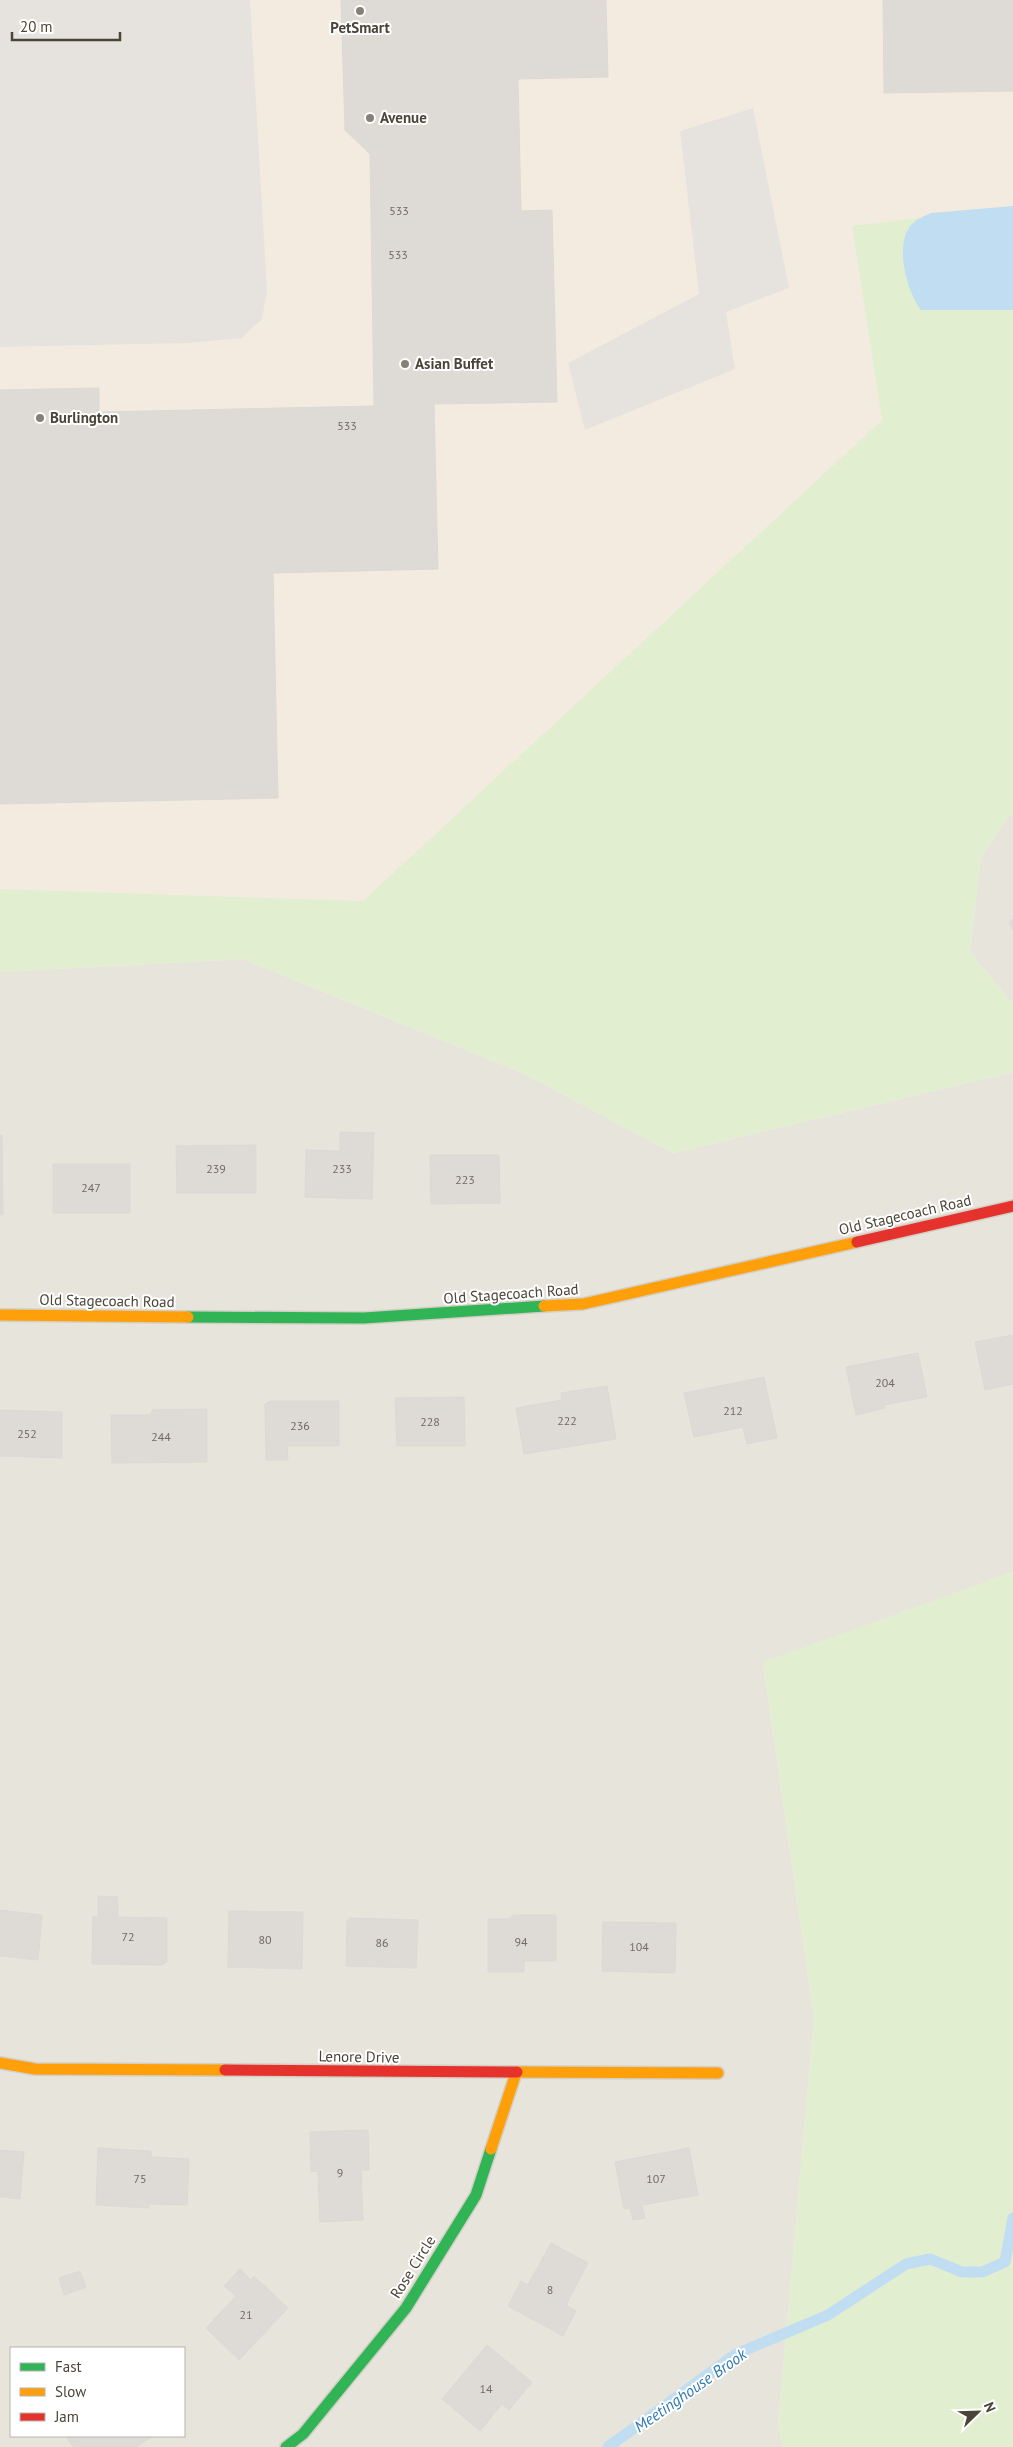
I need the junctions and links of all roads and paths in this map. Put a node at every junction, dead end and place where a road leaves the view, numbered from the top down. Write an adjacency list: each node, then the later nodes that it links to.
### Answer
1 (1013, 1206): 2 (street, Old Stagecoach Road)
2 (0, 1315)
3 (0, 2063): 4 (street, Lenore Drive)
4 (516, 2073): 5 (street, Lenore Drive); 6 (street, Rose Circle)
5 (718, 2074)
6 (286, 2447)

